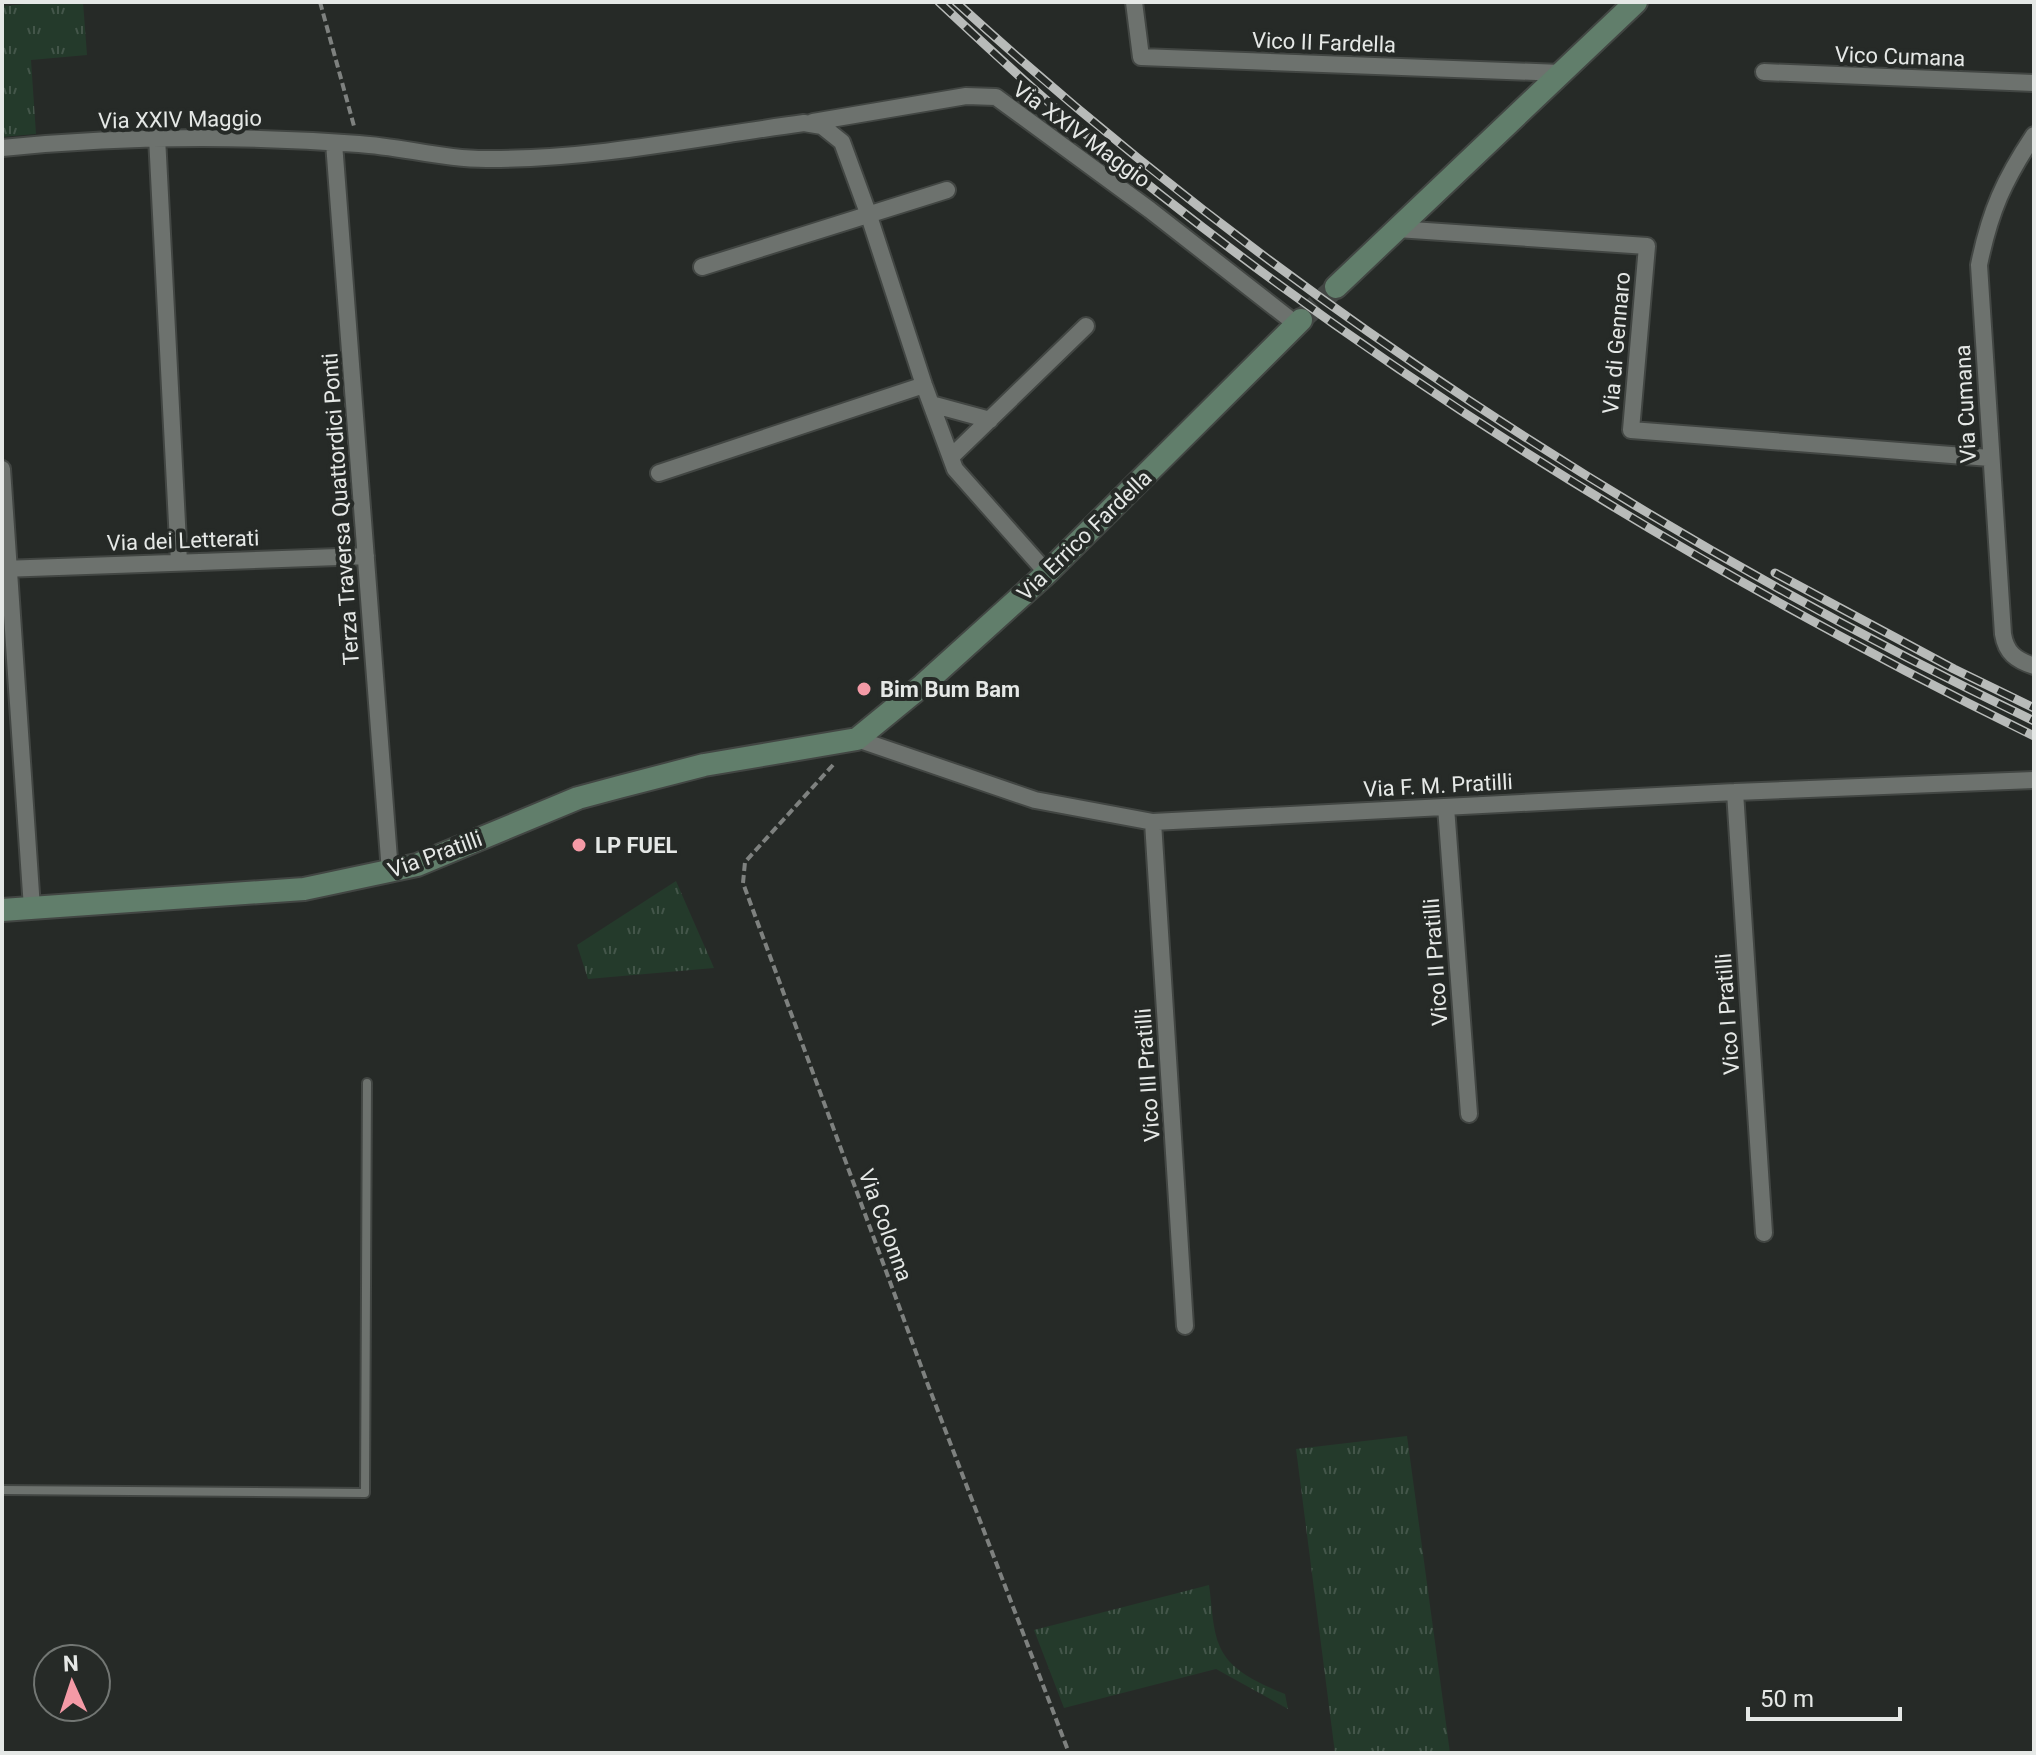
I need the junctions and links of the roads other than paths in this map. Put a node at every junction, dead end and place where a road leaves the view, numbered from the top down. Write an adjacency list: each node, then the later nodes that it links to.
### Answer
1 (1134, 2): 4 (street, Vico II Fardella)
2 (1636, 2): 4 (street)
3 (1764, 72): 5 (street, Vico Cumana)
4 (1561, 73): 13 (street)
5 (2034, 83)
6 (804, 123): 9 (street, Via XXIV Maggio); 12 (street); 16 (street, Via XXIV Maggio)
7 (2034, 135): 22 (street, Via Cumana)
8 (157, 137): 9 (street, Via XXIV Maggio); 10 (street, Via XXIV Maggio); 26 (street)
9 (334, 143): 25 (street, Terza Traversa Quattordici Ponti)
10 (2, 148)
11 (947, 190): 12 (street)
12 (868, 213): 14 (street); 18 (street)
13 (1397, 229): 15 (street); 22 (street, Via di Gennaro)
14 (702, 267)
15 (1336, 287)
16 (1298, 322): 28 (street, Via Errico Fardella)
17 (1086, 326): 20 (street)
18 (924, 385): 19 (street); 24 (street)
19 (931, 404): 20 (street); 21 (street)
20 (990, 420): 21 (street)
21 (951, 457): 28 (street)
22 (1990, 458): 29 (street, Via Cumana)
23 (2, 469): 27 (street)
24 (659, 473)
25 (366, 556): 26 (street, Via dei Letterati); 35 (street, Terza Traversa Quattordici Ponti)
26 (179, 562): 27 (street, Via dei Letterati)
27 (6, 569): 36 (street)
28 (1047, 573): 30 (street, Via Errico Fardella)
29 (2034, 666)
30 (857, 739): 34 (street, Via F. M. Pratilli); 35 (street, Via Pratilli)
31 (2034, 780): 32 (street, Via F. M. Pratilli)
32 (1735, 792): 33 (street, Via F. M. Pratilli); 40 (street, Vico I Pratilli)
33 (1446, 807): 34 (street, Via F. M. Pratilli); 39 (street, Vico II Pratilli)
34 (1153, 822): 41 (street, Vico III Pratilli)
35 (390, 872): 36 (street, Via Pratilli)
36 (32, 908): 37 (street, Via Pratilli)
37 (2, 910)
38 (367, 1083): 42 (lane)
39 (1469, 1114)
40 (1764, 1233)
41 (1185, 1326)
42 (2, 1490)

